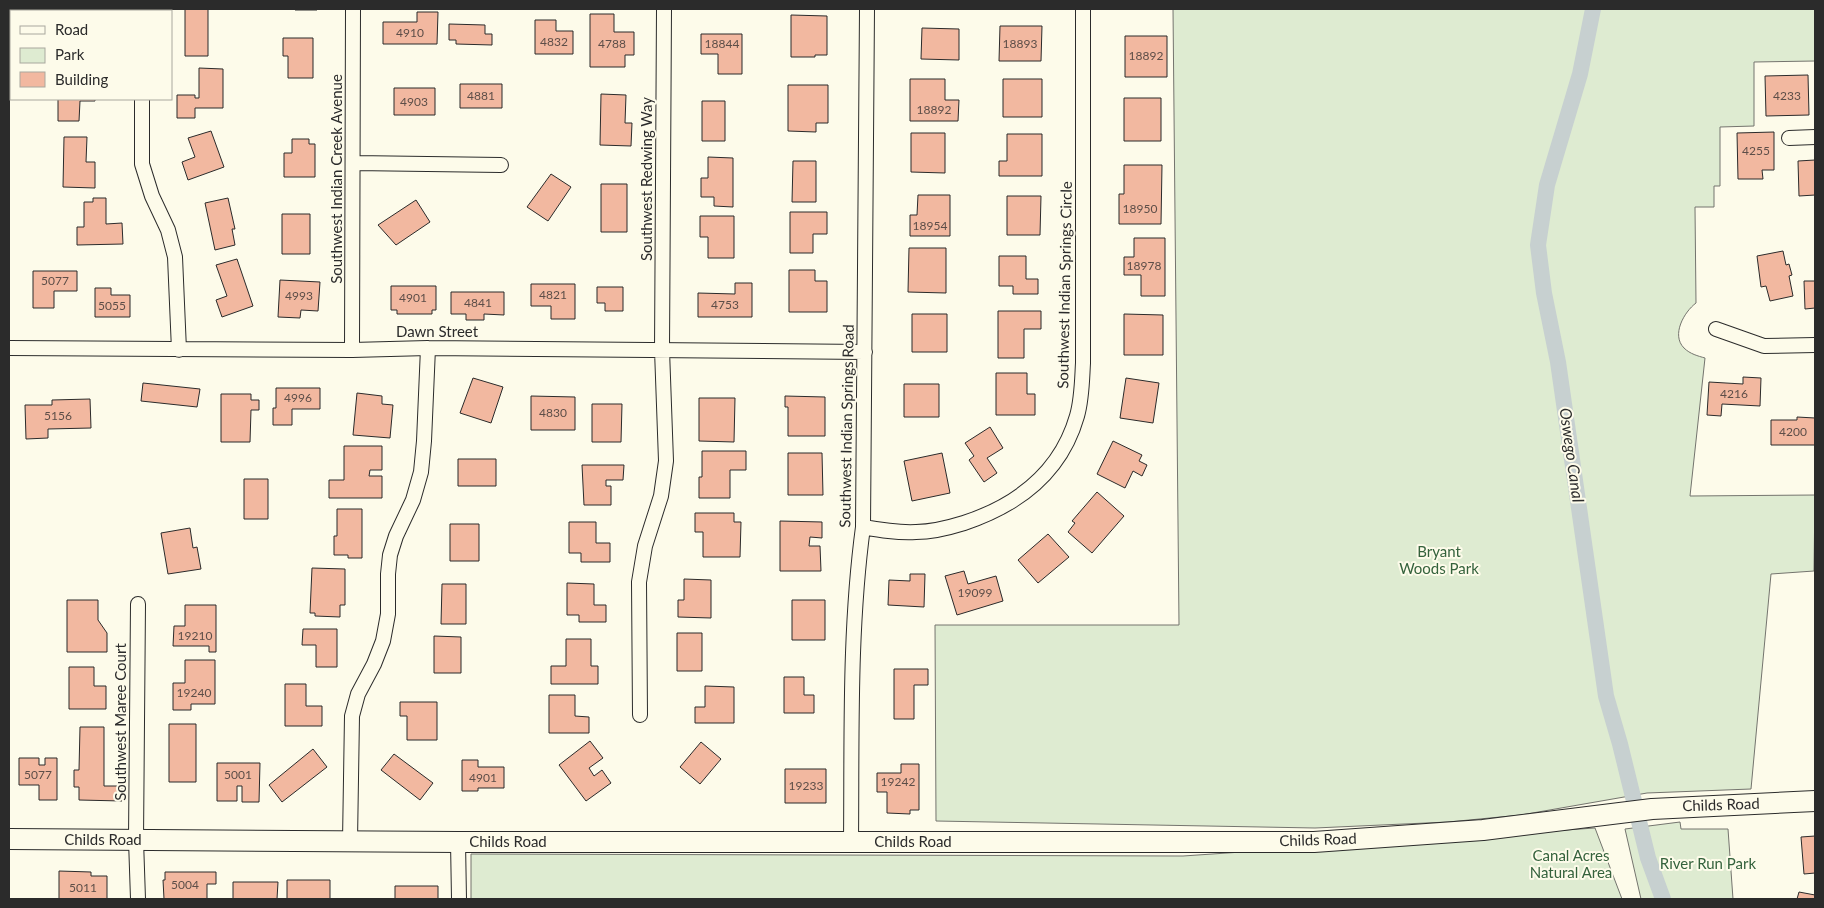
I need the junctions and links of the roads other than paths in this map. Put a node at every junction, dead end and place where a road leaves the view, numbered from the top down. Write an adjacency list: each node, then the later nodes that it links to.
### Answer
1 (353, 9): 8 (street, Southwest Indian Creek Avenue)
2 (664, 9): 16 (street, Southwest Redwing Way)
3 (867, 9): 17 (street, Southwest Indian Springs Road)
4 (1083, 9): 18 (street, Southwest Indian Springs Circle)
5 (142, 100): 14 (street)
6 (1815, 137): 7 (street)
7 (1789, 138)
8 (354, 163): 9 (street); 15 (street, Southwest Indian Creek Avenue)
9 (501, 165)
10 (1716, 329): 11 (street)
11 (1815, 345)
12 (9, 348): 14 (street, Dawn Street)
13 (428, 348): 15 (street, Dawn Street); 16 (street, Dawn Street); 24 (street)
14 (179, 350): 15 (street, Dawn Street)
15 (352, 350)
16 (662, 350): 17 (street, Dawn Street); 20 (street, Southwest Redwing Way)
17 (866, 352): 18 (street, Southwest Indian Springs Road)
18 (863, 526): 26 (street, Southwest Indian Springs Road)
19 (138, 604): 23 (street, Southwest Maree Court)
20 (640, 715)
21 (1815, 801): 26 (street, Childs Road)
22 (9, 839): 23 (street, Childs Road)
23 (136, 840): 24 (street, Childs Road); 27 (street, Southwest Maree Court)
24 (350, 841): 25 (street, Childs Road)
25 (458, 842): 26 (street, Childs Road); 28 (street)
26 (851, 842)
27 (138, 899)
28 (459, 899)

